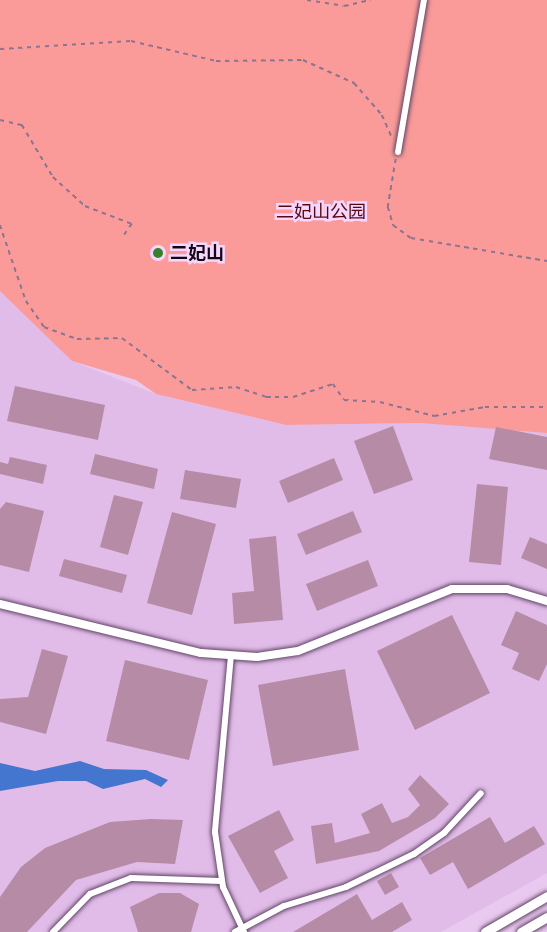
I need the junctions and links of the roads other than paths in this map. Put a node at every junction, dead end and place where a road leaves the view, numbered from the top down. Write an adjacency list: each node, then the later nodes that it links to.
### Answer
1 (424, 0): 2 (street)
2 (398, 152)
3 (547, 601): 5 (street)
4 (0, 604): 5 (street)
5 (231, 655): 7 (street)
6 (481, 793): 10 (street)
7 (221, 881): 10 (street); 11 (street)
8 (547, 896): 13 (main road)
9 (547, 917): 14 (main road)
10 (243, 930): 12 (street)
11 (52, 932)
12 (235, 932)
13 (485, 932)
14 (521, 932)

